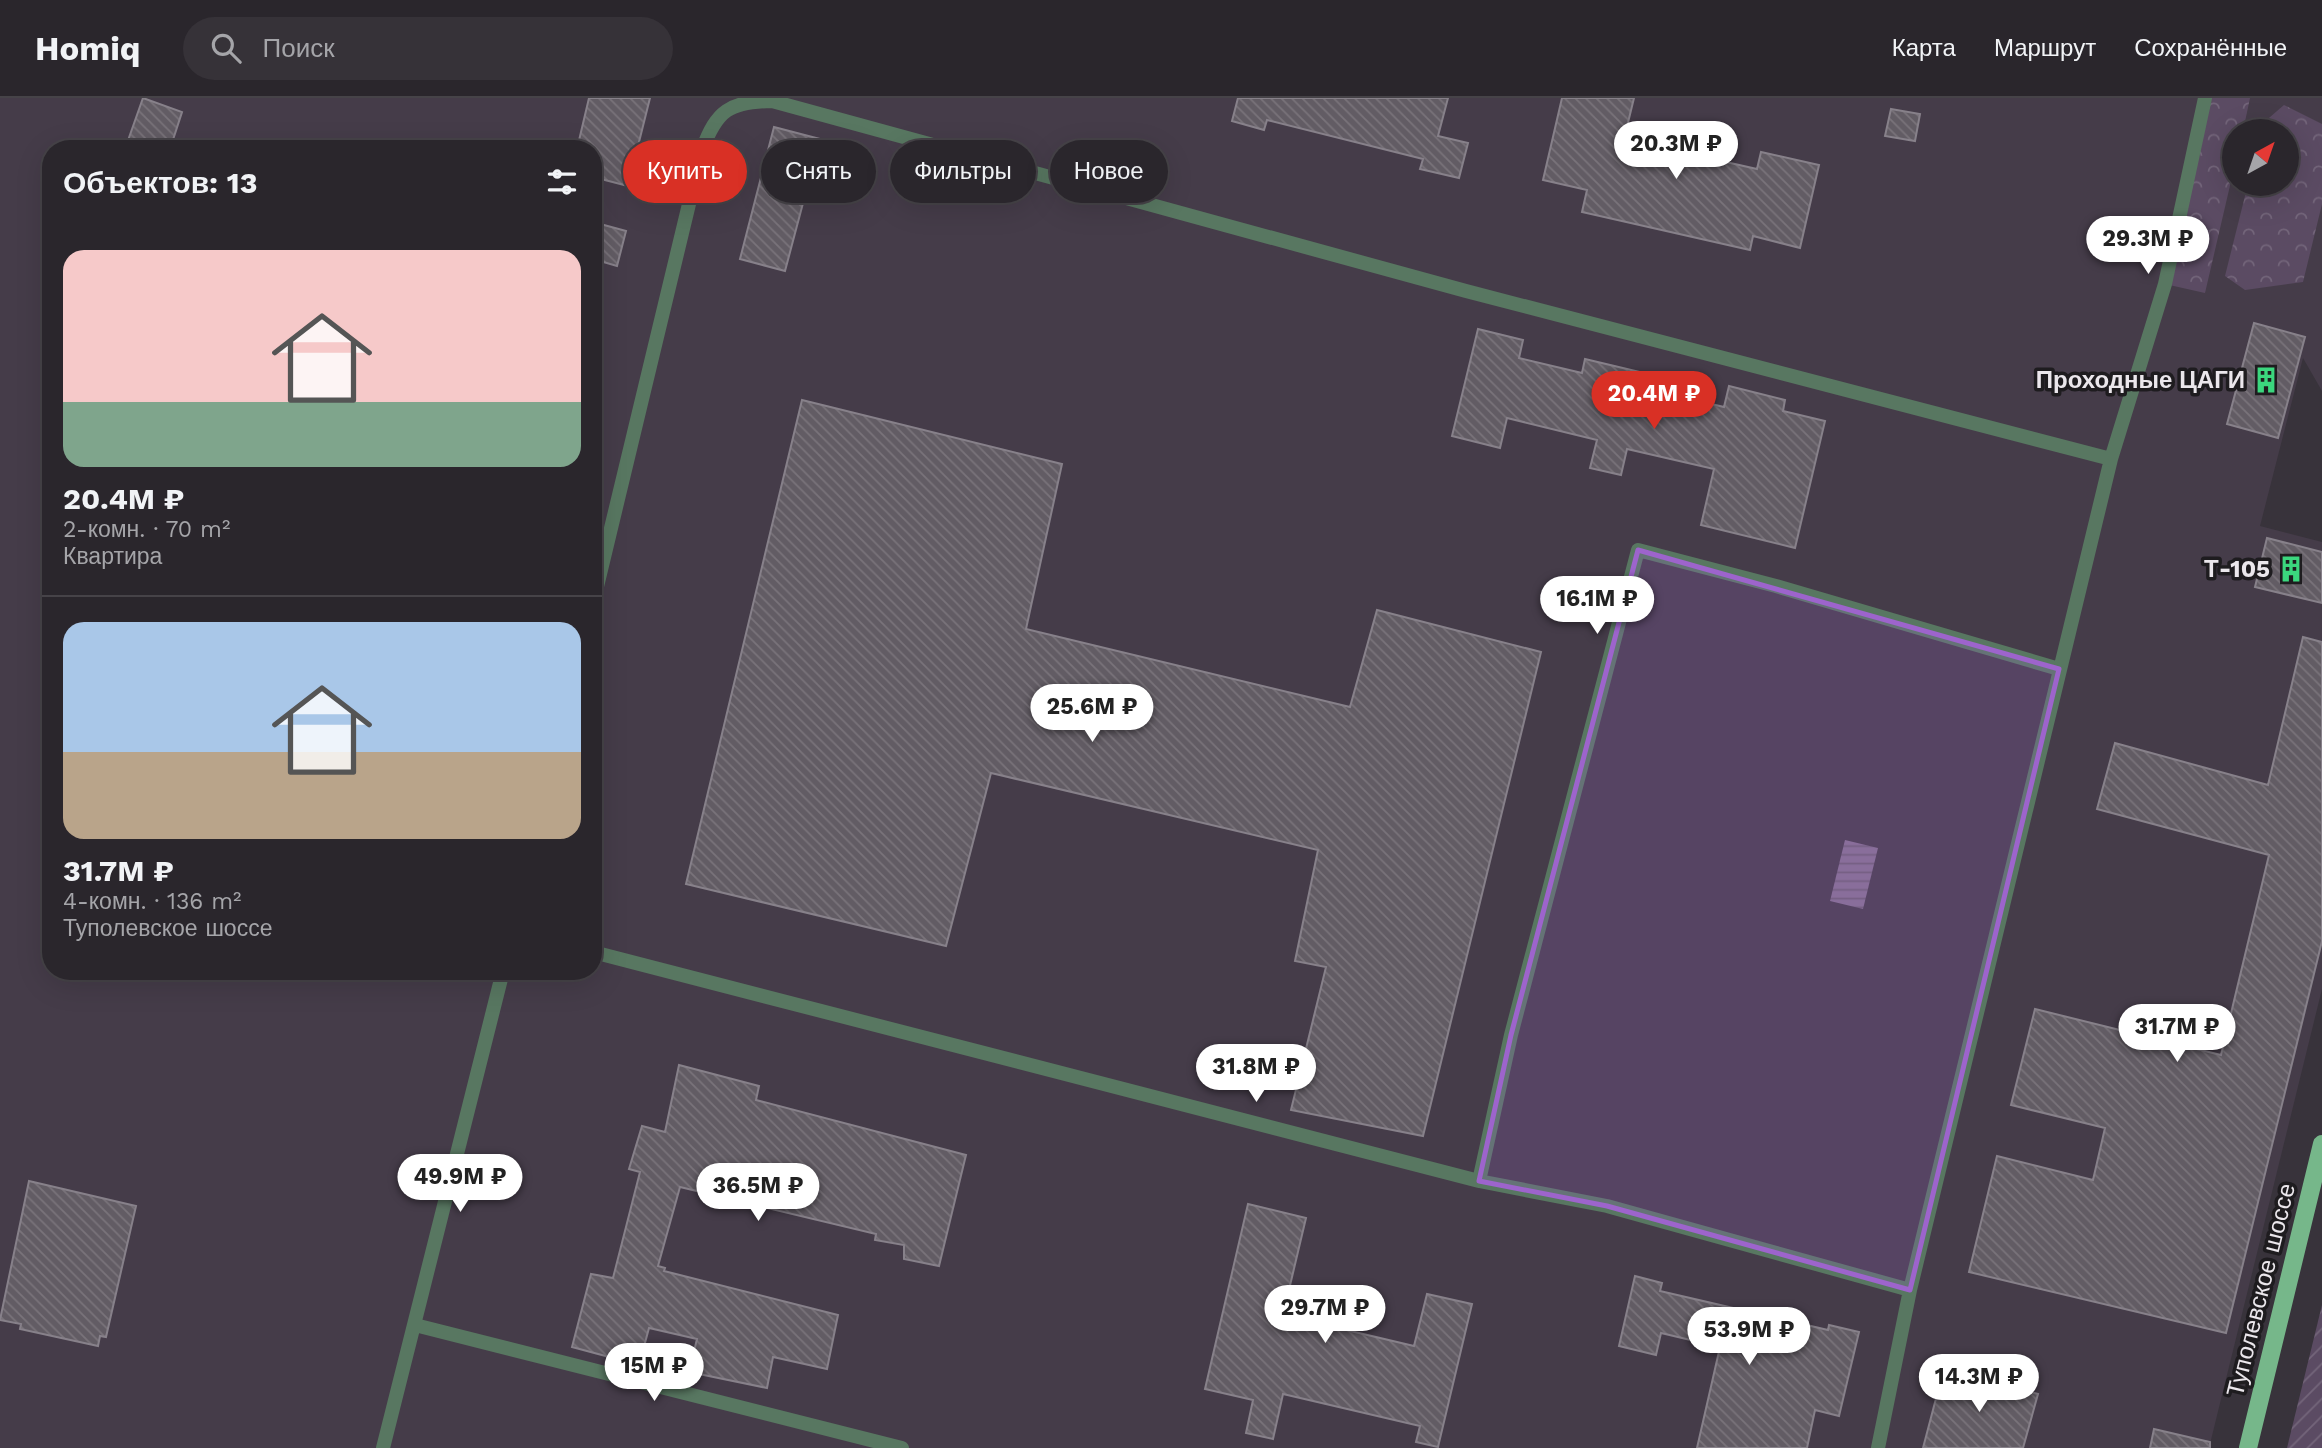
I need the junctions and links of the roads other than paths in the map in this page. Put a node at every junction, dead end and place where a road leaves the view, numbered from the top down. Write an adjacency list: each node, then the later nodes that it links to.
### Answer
1 (2206, 98): 2 (street)
2 (2111, 459): 3 (street); 4 (street)
3 (602, 566)
4 (2059, 669): 8 (street); 9 (street)
5 (602, 954): 8 (street)
6 (501, 980): 10 (street)
7 (2322, 1144): 14 (main road, Туполевское шоссе)
8 (1479, 1181): 9 (street)
9 (1910, 1290): 13 (street)
10 (415, 1325): 11 (street); 12 (street)
11 (383, 1448)
12 (902, 1448)
13 (1878, 1448)
14 (2248, 1448)

